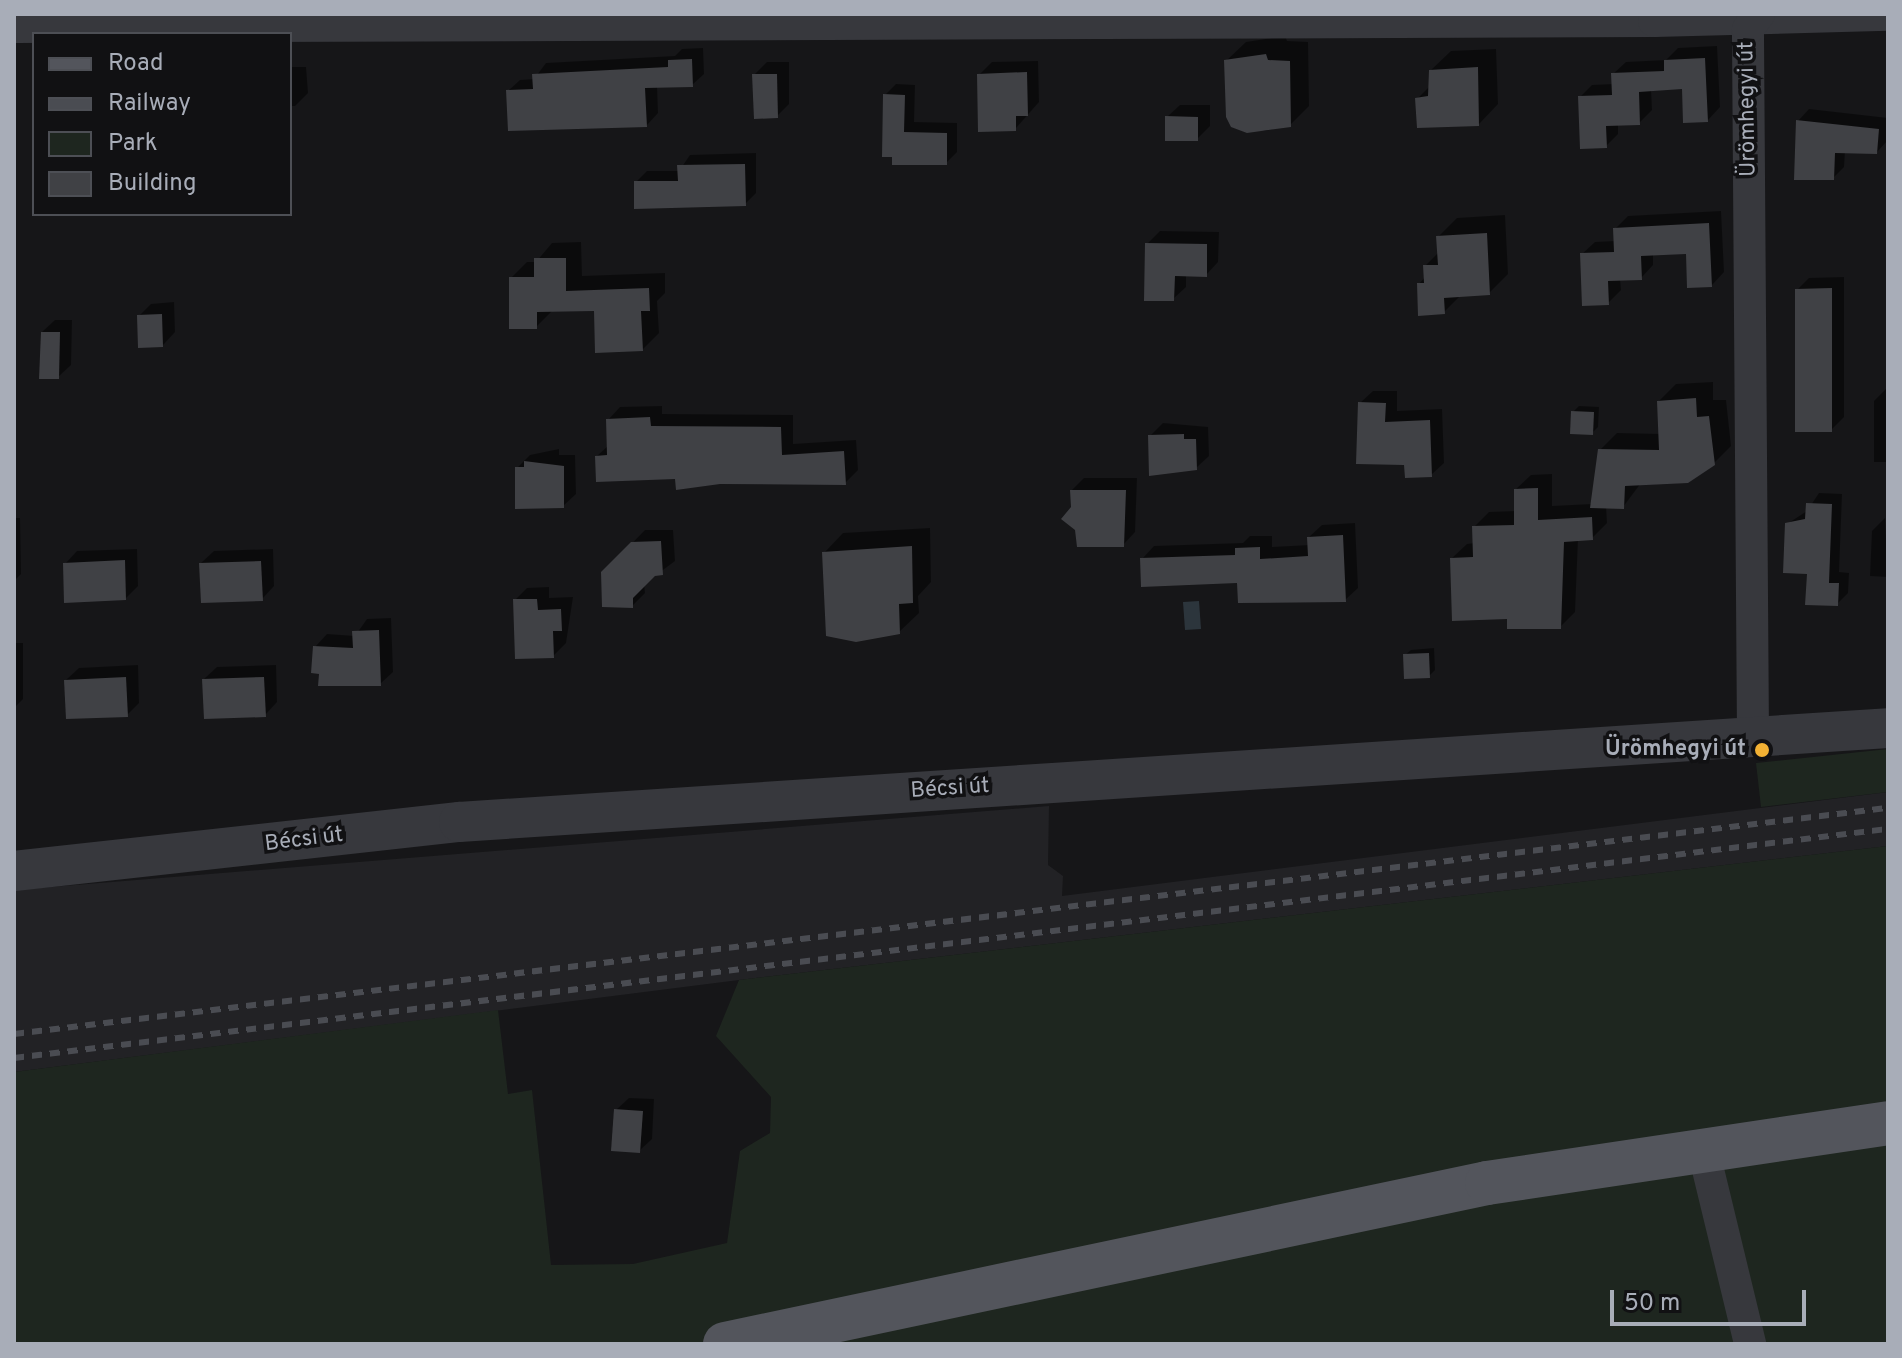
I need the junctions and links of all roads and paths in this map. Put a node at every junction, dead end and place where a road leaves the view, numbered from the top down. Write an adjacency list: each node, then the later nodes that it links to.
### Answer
1 (1758, 15): 2 (street); 3 (street); 5 (street, Ürömhegyi út)
2 (1888, 15)
3 (14, 27)
4 (1888, 728): 5 (street, Bécsi út)
5 (1753, 736): 6 (street, Bécsi út)
6 (14, 871)
7 (1888, 1123): 8 (main road)
8 (1703, 1149): 9 (main road); 10 (street)
9 (725, 1344)
10 (1750, 1344)

